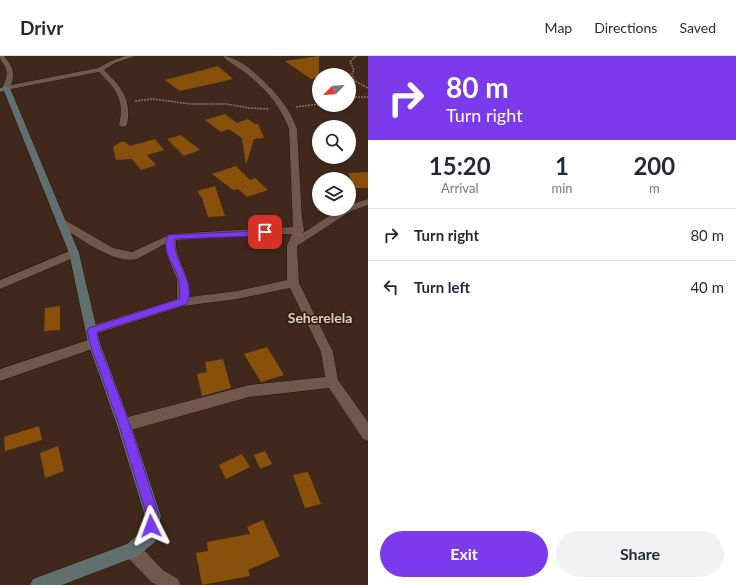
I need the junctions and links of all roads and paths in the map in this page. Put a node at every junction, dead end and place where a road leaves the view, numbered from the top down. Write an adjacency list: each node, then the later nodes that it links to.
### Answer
1 (0, 56): 7 (street)
2 (132, 56): 5 (street)
3 (226, 56): 12 (street)
4 (356, 56): 6 (path)
5 (100, 70): 7 (street); 10 (street)
6 (368, 88)
7 (3, 89): 17 (street)
8 (356, 97): 9 (path)
9 (368, 97)
10 (125, 102): 12 (path); 13 (street)
11 (312, 105): 12 (path)
12 (283, 108): 18 (street)
13 (123, 125)
14 (368, 202): 15 (street)
15 (356, 206)
16 (337, 216): 20 (street)
17 (61, 222): 19 (street); 21 (street)
18 (299, 230): 19 (street); 20 (street)
19 (171, 237): 24 (street)
20 (292, 244): 22 (street)
21 (74, 253): 23 (street); 25 (street)
22 (293, 283): 24 (street); 28 (street)
23 (0, 285)
24 (184, 302): 25 (street)
25 (92, 330): 26 (street)
26 (94, 344): 27 (street); 29 (street)
27 (0, 376)
28 (332, 382): 29 (street); 30 (street)
29 (124, 425): 31 (street)
30 (368, 434)
31 (132, 550): 32 (street); 33 (street)
32 (38, 585)
33 (172, 585)

